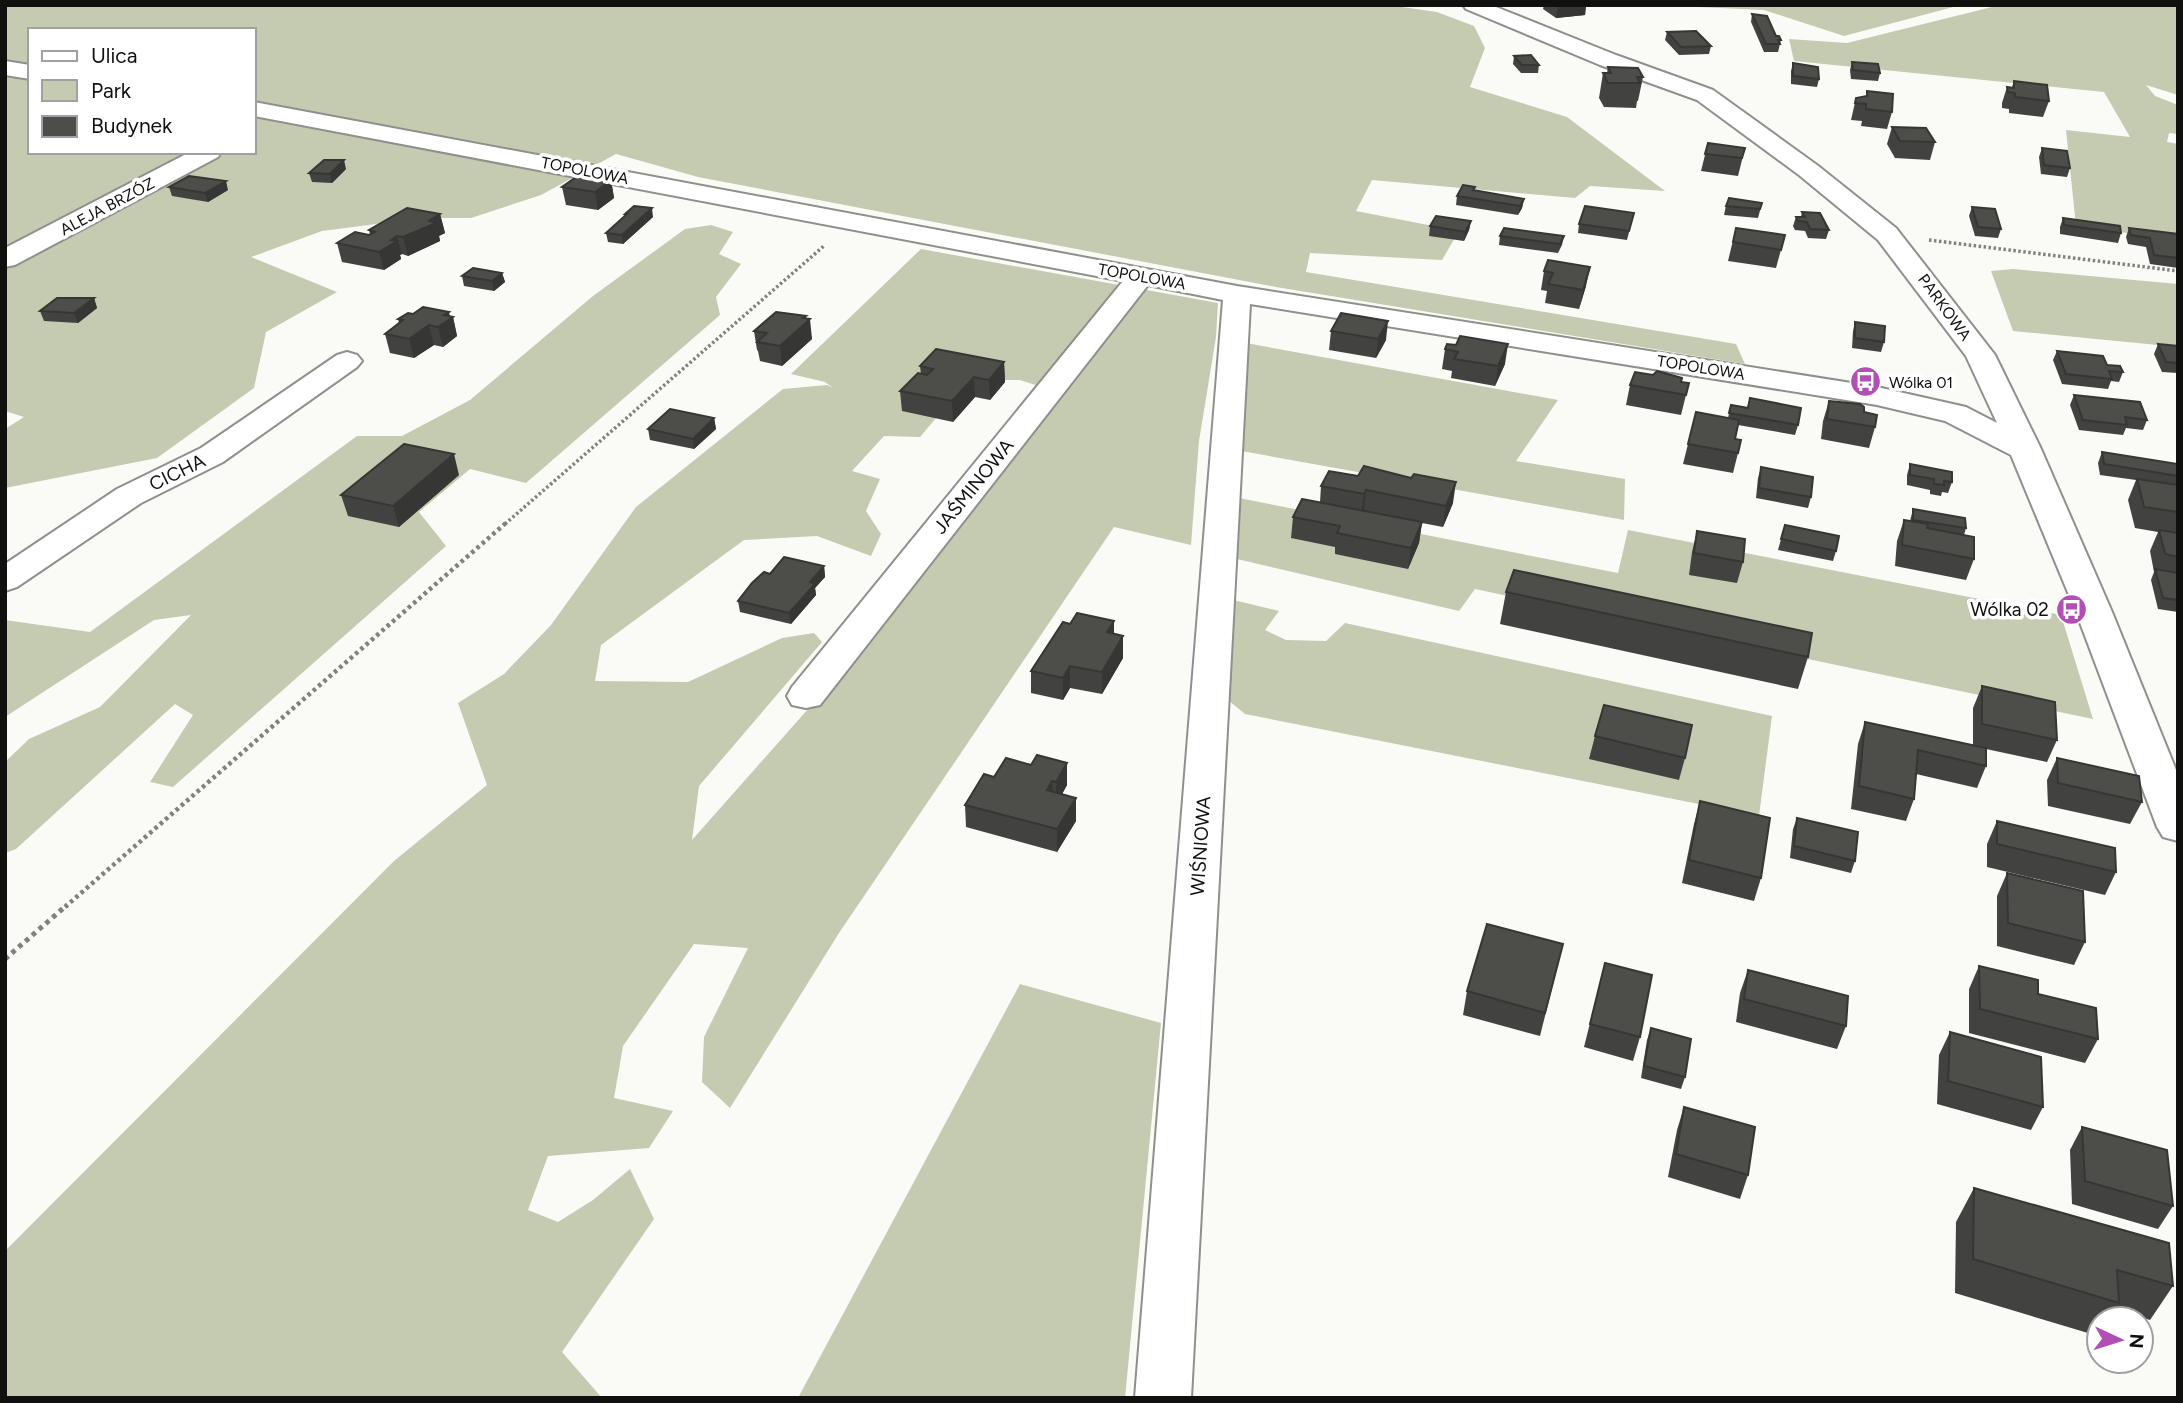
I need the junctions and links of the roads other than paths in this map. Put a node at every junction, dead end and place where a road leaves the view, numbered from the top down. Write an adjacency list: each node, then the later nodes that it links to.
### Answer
1 (1474, 5): 12 (street, PARKOWA)
2 (5, 68): 3 (street)
3 (28, 72)
4 (256, 109): 5 (street, TOPOLOWA)
5 (282, 114): 6 (street); 9 (street, TOPOLOWA)
6 (256, 128)
7 (205, 154): 8 (street, ALEJA BRZÓZ)
8 (5, 259)
9 (1140, 276): 10 (street, TOPOLOWA); 14 (street, JAŚMINOWA)
10 (1237, 293): 12 (street, TOPOLOWA); 16 (street, WIŚNIOWA)
11 (347, 360): 13 (street, CICHA)
12 (2025, 449): 15 (street, PARKOWA)
13 (5, 580)
14 (806, 696)
15 (2178, 827)
16 (1163, 1398)

